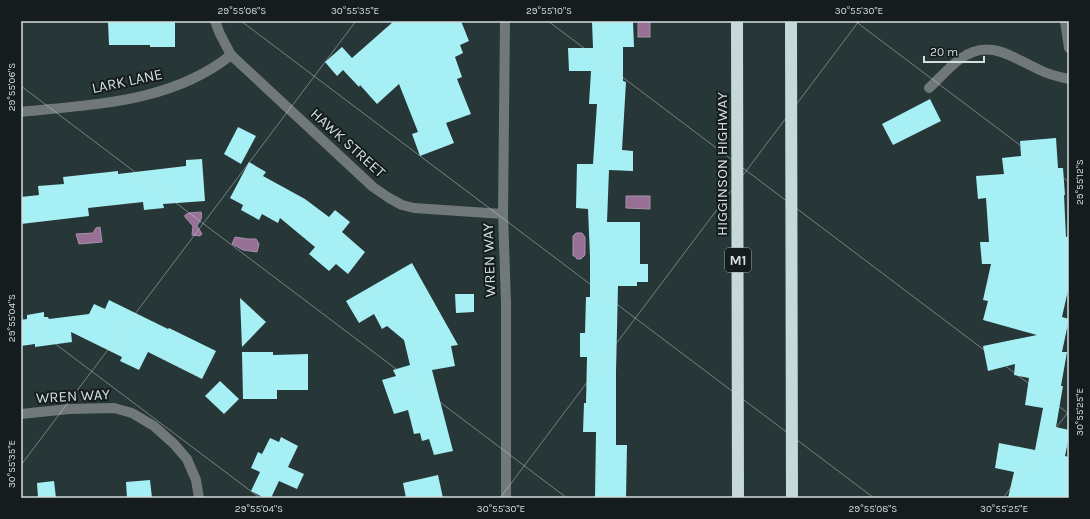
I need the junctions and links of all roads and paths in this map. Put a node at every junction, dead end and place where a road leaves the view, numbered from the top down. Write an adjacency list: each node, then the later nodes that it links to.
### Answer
1 (215, 21): 7 (street, HAWK STREET)
2 (505, 21): 11 (street, WREN WAY)
3 (737, 21): 15 (highway, HIGGINSON HIGHWAY / M1)
4 (791, 21): 16 (highway)
5 (1064, 21): 6 (street)
6 (1069, 48)
7 (230, 55): 10 (street, LARK LANE); 11 (street, HAWK STREET)
8 (1069, 79): 9 (street)
9 (929, 88)
10 (21, 112)
11 (503, 214): 14 (street, WREN WAY)
12 (21, 414): 13 (street, WREN WAY)
13 (199, 498)
14 (506, 498)
15 (738, 498)
16 (792, 498)

